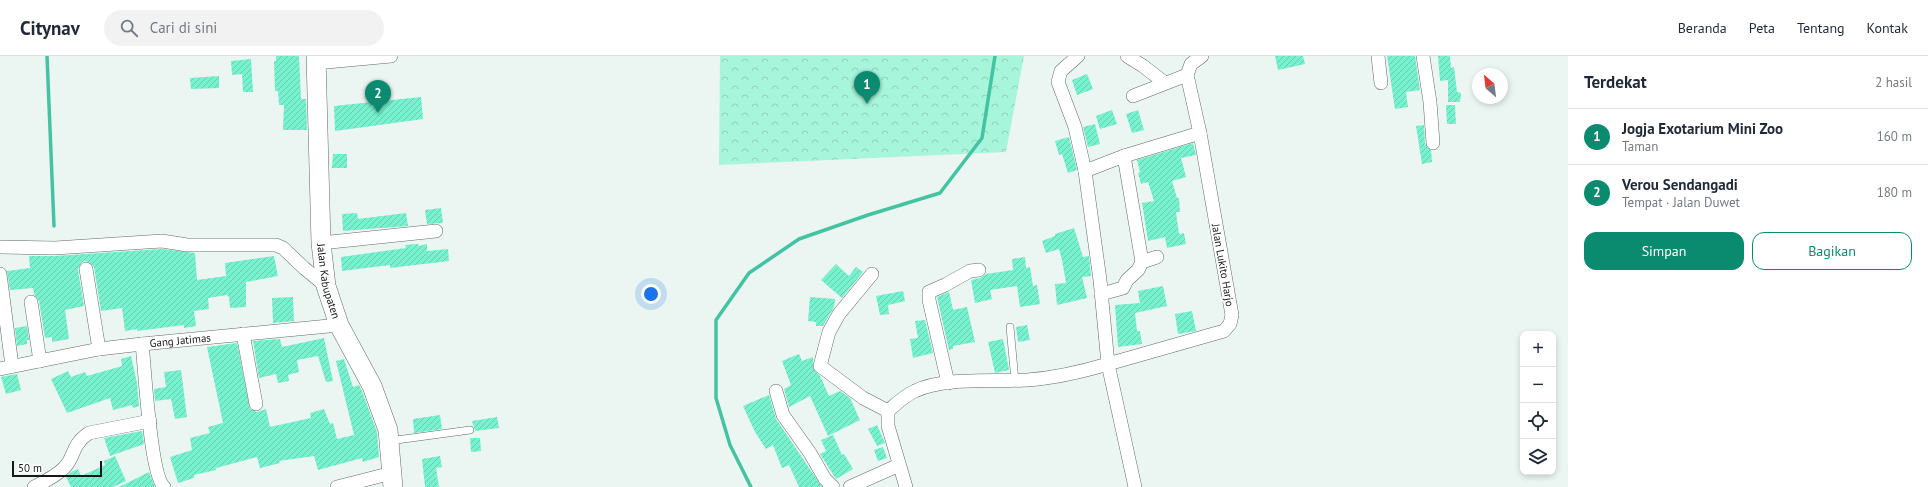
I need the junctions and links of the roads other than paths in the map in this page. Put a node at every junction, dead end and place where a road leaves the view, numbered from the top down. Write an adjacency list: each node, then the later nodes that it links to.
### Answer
1 (391, 56): 7 (street)
2 (1078, 56): 15 (street)
3 (1127, 56): 9 (street)
4 (1202, 56): 8 (street)
5 (1378, 56): 10 (street)
6 (1423, 56): 13 (street)
7 (316, 59): 17 (main road, Jalan Kabupaten)
8 (1187, 75): 9 (street); 12 (street, Jalan Lukito Harjo)
9 (1165, 83): 11 (street)
10 (1381, 83)
11 (1133, 96)
12 (1200, 133): 14 (street); 34 (street, Jalan Lukito Harjo)
13 (1433, 144)
14 (1124, 156): 15 (street); 20 (street)
15 (1085, 171): 26 (street)
16 (436, 231): 17 (street)
17 (321, 243): 25 (main road, Jalan Kabupaten)
18 (0, 247): 25 (street)
19 (1157, 257): 20 (street)
20 (1142, 262): 26 (street)
21 (86, 269): 32 (street)
22 (979, 270): 37 (street)
23 (0, 274): 35 (street)
24 (872, 274): 40 (street)
25 (326, 286): 28 (main road, Jalan Kabupaten)
26 (1101, 294): 34 (street)
27 (31, 302): 33 (street)
28 (339, 325): 30 (street, Gang Jatimas); 43 (main road, Jalan Kabupaten)
29 (1010, 327): 36 (lane)
30 (243, 334): 31 (street, Gang Jatimas); 39 (street)
31 (142, 344): 32 (street); 41 (street, Gang Jatimas)
32 (99, 349): 33 (street)
33 (40, 361): 35 (street)
34 (1108, 364): 36 (street, Jalan Lukito Harjo); 52 (street)
35 (6, 367)
36 (1015, 380): 37 (street, Jalan Lukito Harjo)
37 (948, 383): 40 (street, Jalan Lukito Harjo)
38 (776, 391): 49 (street)
39 (256, 404)
40 (888, 411): 44 (street)
41 (150, 421): 46 (street); 47 (street, Gang Jatimas)
42 (470, 430): 43 (lane)
43 (389, 441): 45 (main road, Jalan Kabupaten)
44 (900, 465): 50 (street); 51 (street)
45 (393, 480): 48 (street)
46 (38, 486)
47 (164, 487)
48 (337, 487)
49 (833, 487)
50 (850, 487)
51 (906, 487)
52 (1135, 487)

